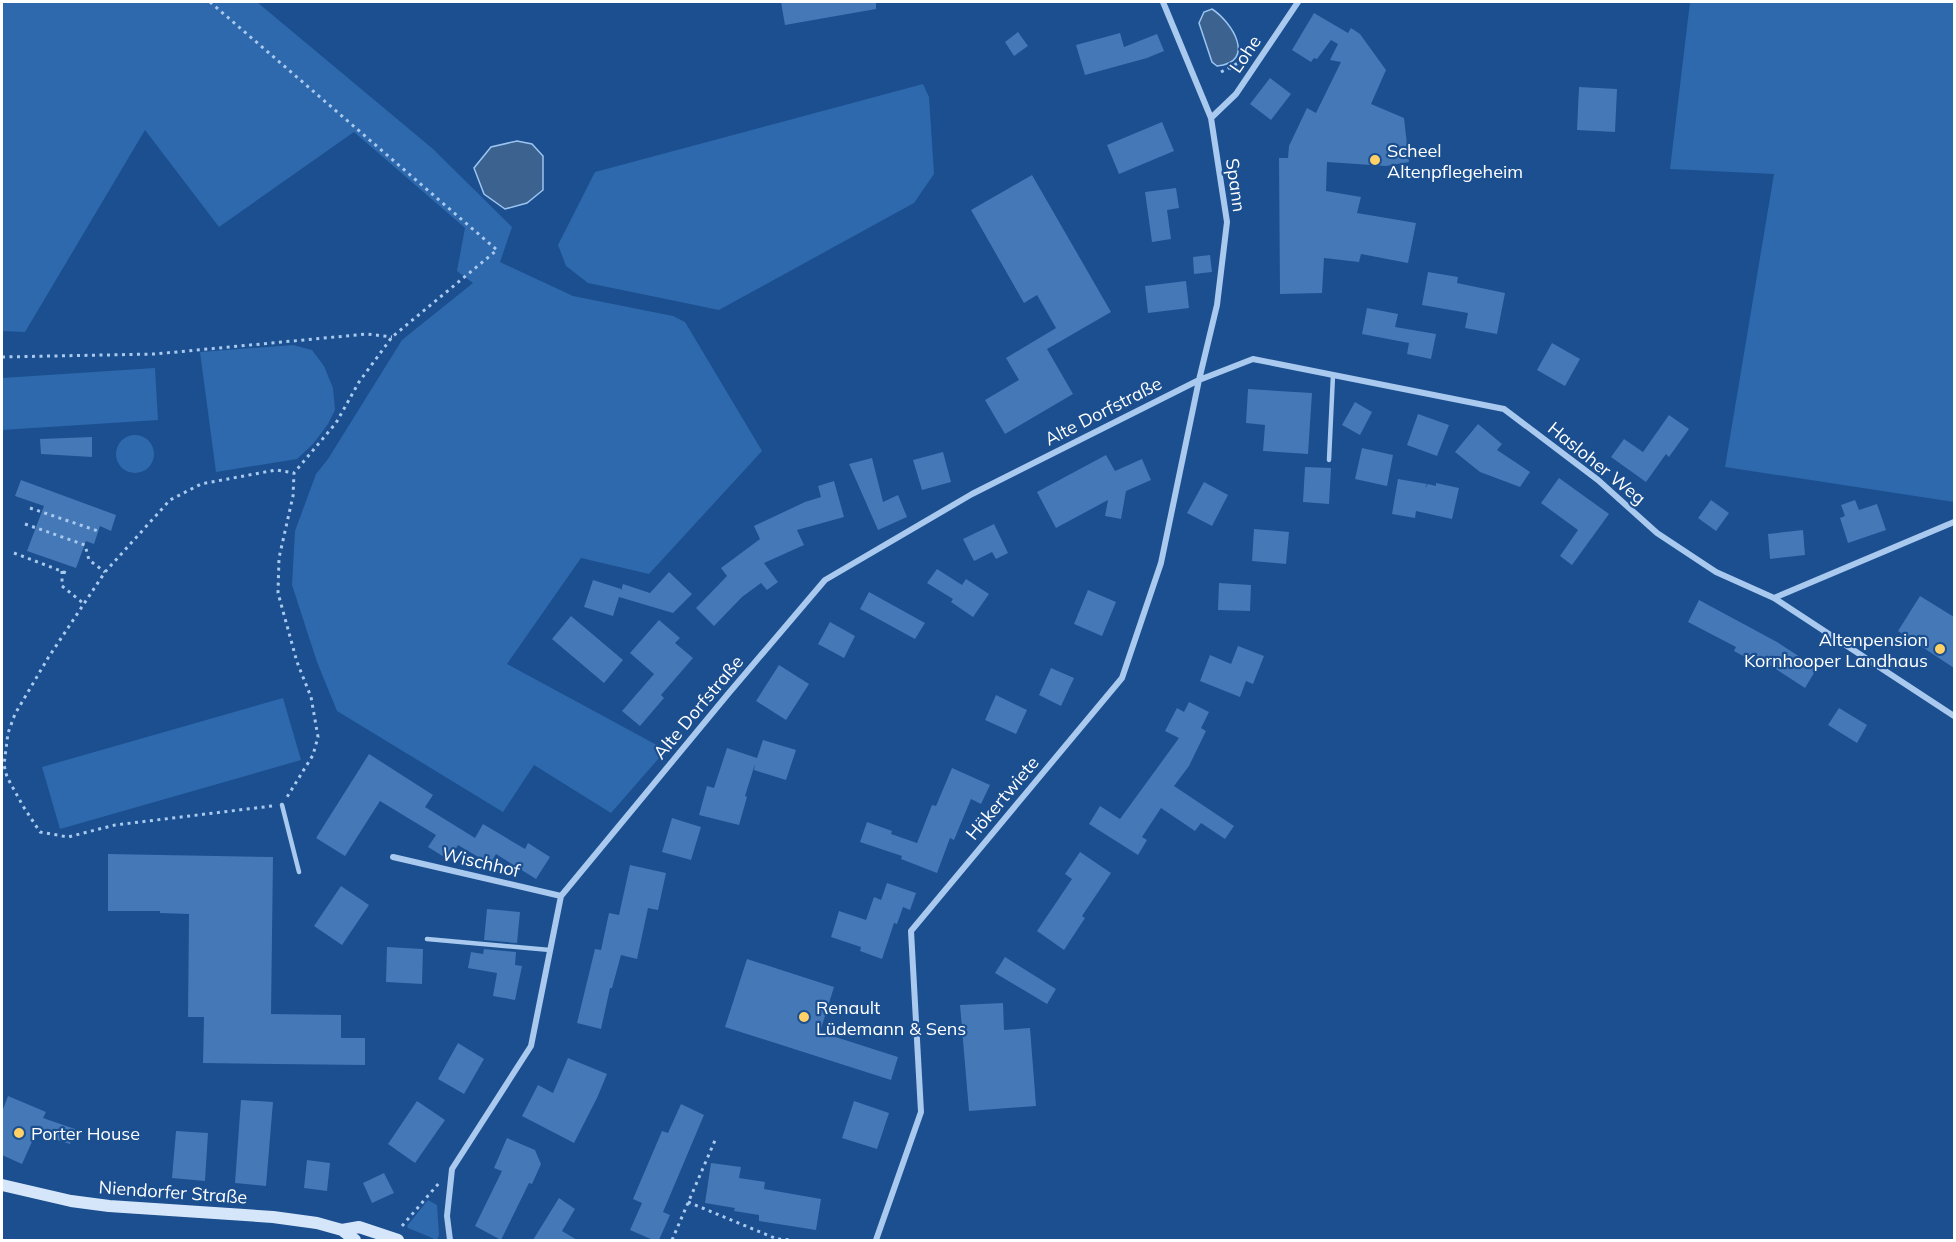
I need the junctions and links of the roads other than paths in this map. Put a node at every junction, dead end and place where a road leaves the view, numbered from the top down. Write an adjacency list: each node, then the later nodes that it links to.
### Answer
1 (1163, 2): 3 (street, Spann)
2 (1298, 2): 3 (street, Lohe)
3 (1211, 118): 5 (street, Spann)
4 (1333, 375): 5 (street, Hasloher Weg); 6 (lane); 8 (street, Hasloher Weg)
5 (1199, 380): 13 (street, Alte Dorfstraße); 21 (street, Hökertwiete)
6 (1329, 460)
7 (1954, 522): 8 (street)
8 (1774, 598): 9 (street, Hasloher Weg)
9 (1954, 716)
10 (282, 805): 12 (lane)
11 (393, 857): 13 (street, Wischhof)
12 (299, 872)
13 (561, 896): 15 (street, Alte Dorfstraße)
14 (427, 939): 15 (lane)
15 (550, 950): 20 (street, Alte Dorfstraße)
16 (2, 1185): 17 (main road, Niendorfer Straße)
17 (342, 1230): 18 (main road, Niendorfer Straße); 19 (main road, Niendorfer Straße)
18 (394, 1239)
19 (355, 1240)
20 (450, 1240)
21 (876, 1240)

